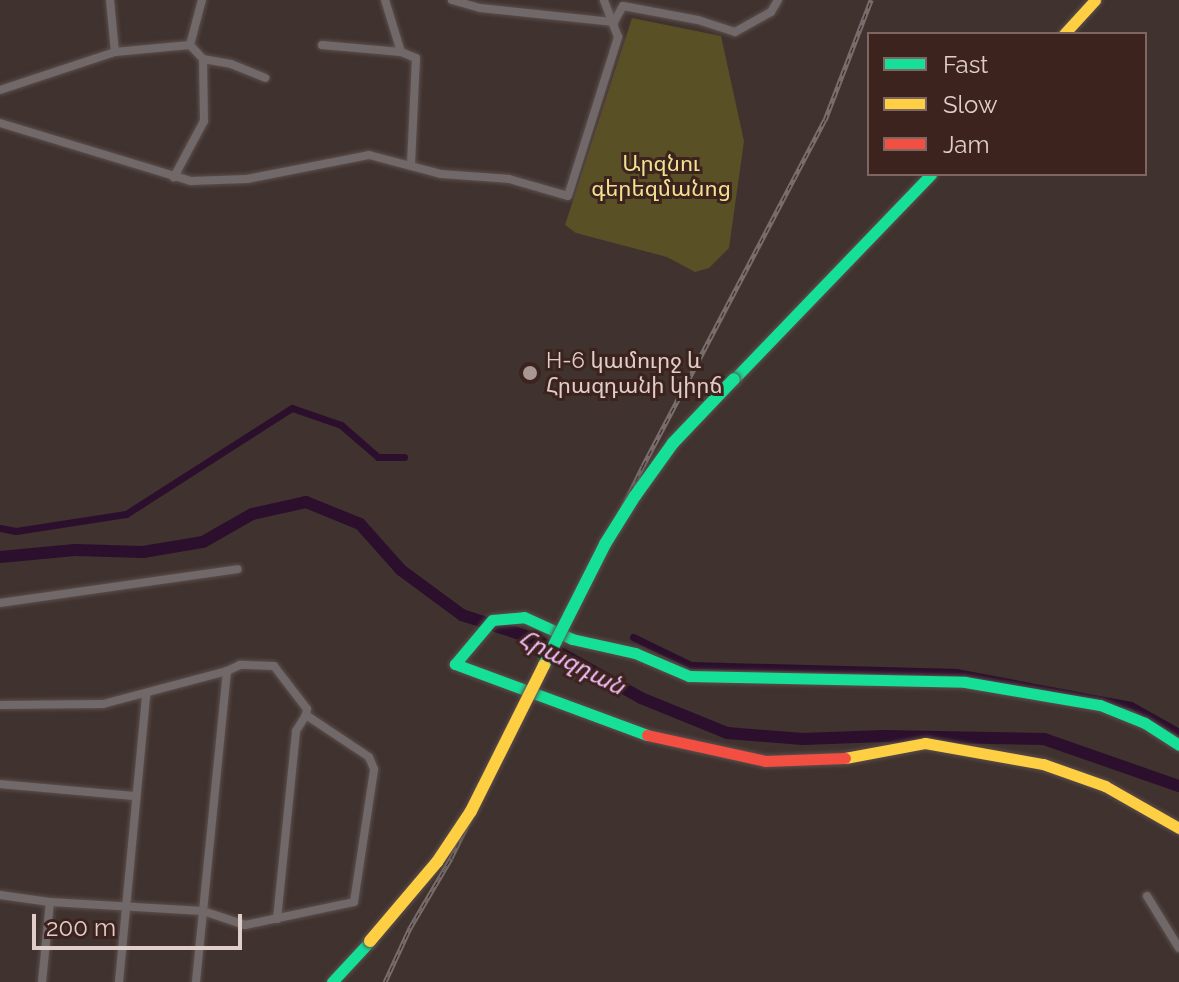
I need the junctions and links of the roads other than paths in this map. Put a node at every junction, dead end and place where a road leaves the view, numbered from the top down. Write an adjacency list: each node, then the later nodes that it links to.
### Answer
1 (110, 0): 14 (street)
2 (202, 0): 12 (street)
3 (385, 0): 15 (street)
4 (452, 0): 10 (street)
5 (604, 0): 10 (street)
6 (767, 0): 9 (street)
7 (778, 0): 9 (street)
8 (1095, 0): 11 (street)
9 (771, 12): 10 (street)
10 (614, 22): 20 (street)
11 (1066, 32)
12 (190, 45): 14 (street); 16 (street)
13 (322, 45): 15 (street)
14 (115, 52): 18 (street)
15 (401, 52): 20 (street)
16 (203, 59): 17 (street); 22 (street)
17 (265, 78)
18 (0, 90)
19 (0, 123): 22 (street)
20 (411, 166): 22 (street)
21 (929, 176): 43 (street, bridge)
22 (174, 177)
23 (238, 569): 24 (street)
24 (0, 603)
25 (227, 671): 26 (street); 28 (street); 37 (street)
26 (146, 695): 27 (street); 31 (street)
27 (0, 705)
28 (306, 715): 38 (street); 38 (street)
29 (1179, 745): 32 (street)
30 (0, 784): 31 (street)
31 (135, 796): 36 (street)
32 (1179, 828)
33 (0, 895): 35 (street)
34 (1147, 896): 39 (street)
35 (50, 902): 36 (street); 40 (street)
36 (127, 906): 37 (street); 41 (street)
37 (203, 911): 38 (street); 42 (street)
38 (277, 919)
39 (1179, 948)
40 (42, 982)
41 (119, 982)
42 (196, 982)
43 (332, 982)

